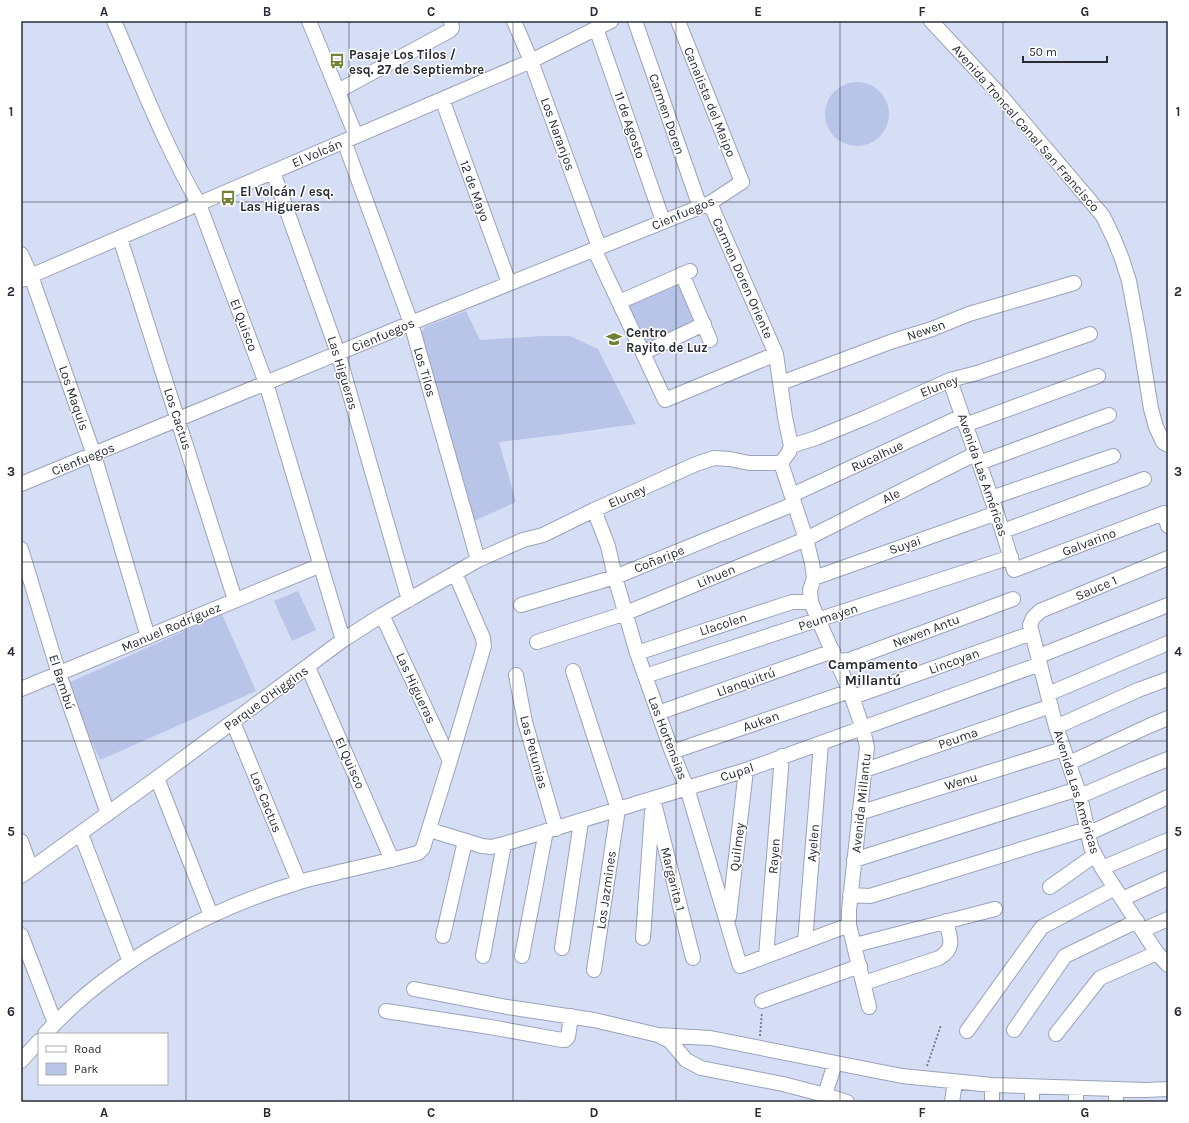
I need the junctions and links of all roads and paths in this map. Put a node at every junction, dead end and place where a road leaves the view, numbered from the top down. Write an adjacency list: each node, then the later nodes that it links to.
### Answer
1 (114, 21): 16 (street, El Quisco)
2 (309, 21): 11 (street, Los Tilos)
3 (451, 21): 11 (street)
4 (514, 21): 10 (street, Los Naranjos)
5 (611, 21): 9 (street, El Volcán)
6 (635, 21): 17 (street, Carmen Doren)
7 (678, 21): 15 (street, Canalista del Maipo)
8 (931, 21): 40 (street, Avenida Troncal Canal San Francisco)
9 (596, 28): 10 (street, El Volcán); 18 (street, 11 de Agosto)
10 (531, 61): 12 (street, El Volcán); 20 (street, Los Naranjos)
11 (338, 92): 13 (street, Los Tilos)
12 (442, 99): 13 (street, El Volcán); 24 (street, 12 de Mayo)
13 (350, 139): 14 (street, El Volcán); 26 (street, Los Tilos)
14 (273, 172): 16 (street, El Volcán); 31 (street, Las Higueras)
15 (742, 182): 17 (street, Cienfuegos)
16 (199, 204): 19 (street, El Volcán); 35 (street, El Quisco)
17 (705, 205): 18 (street, Cienfuegos); 32 (street, Carmen Doren Oriente)
18 (663, 221): 20 (street, Cienfuegos)
19 (120, 238): 22 (street, El Volcán); 38 (street, Los Cactus)
20 (596, 248): 24 (street, Cienfuegos); 25 (street, Los Naranjos)
21 (21, 254): 22 (street, Los Maquis)
22 (26, 278): 42 (street, Los Maquis)
23 (1074, 283): 36 (street, Newen)
24 (509, 284): 26 (street, Cienfuegos)
25 (619, 302): 27 (street); 30 (street, Los Naranjos)
26 (411, 322): 31 (street, Cienfuegos); 58 (street, Los Tilos)
27 (704, 324): 29 (street); 30 (street)
28 (1090, 334): 34 (street, Eluney)
29 (710, 340)
30 (643, 352): 32 (street, Los Naranjos)
31 (338, 353): 35 (street, Cienfuegos); 66 (street, Las Higueras)
32 (776, 354): 36 (street)
33 (1098, 376): 39 (street, Rucalhue)
34 (950, 380): 39 (street, Avenida Las Américas); 41 (street, Eluney)
35 (266, 383): 38 (street, Cienfuegos); 60 (street, El Quisco)
36 (781, 383): 41 (street)
37 (1109, 415): 44 (street, Ale)
38 (178, 419): 42 (street, Cienfuegos); 65 (street, Los Cactus)
39 (963, 420): 44 (street, Avenida Las Américas); 49 (street, Rucalhue)
40 (1168, 445)
41 (791, 446): 45 (street)
42 (94, 455): 47 (street, Cienfuegos); 74 (street, Los Maquis)
43 (1114, 456): 48 (street)
44 (977, 458): 48 (street, Avenida Las Américas); 54 (street, Ale)
45 (781, 463): 49 (street, Avenida Millantu); 50 (street, Eluney)
46 (1144, 479): 53 (street)
47 (21, 484)
48 (990, 498): 51 (street, Avenida Las Américas)
49 (793, 500): 54 (street, Avenida Millantu); 62 (street, Coñaripe)
50 (594, 510): 55 (street, Eluney); 62 (street, Las Hortensias)
51 (997, 513): 53 (street, Avenida Las Américas); 63 (street, Suyai)
52 (1166, 520): 59 (street, Galvarino)
53 (1003, 531): 59 (street, Avenida Las Américas)
54 (806, 538): 63 (street, Avenida Millantu); 70 (street, Lihuen)
55 (523, 540): 58 (street, Parque O'Higgins)
56 (21, 549): 83 (street, El Bambú)
57 (1168, 558): 73 (street, Sauce 1)
58 (478, 560): 61 (street, Parque O'Higgins)
59 (1013, 563): 72 (street, Peumayen)
60 (321, 565): 65 (street, Manuel Rodríguez); 75 (street, El Quisco)
61 (455, 573): 66 (street, Parque O'Higgins); 100 (street)
62 (615, 577): 68 (street, Coñaripe); 70 (street, Las Hortensias)
63 (814, 578): 67 (street, Avenida Millantu)
64 (1013, 599): 79 (street, Newen Antu)
65 (235, 600): 74 (street, Manuel Rodríguez)
66 (409, 600): 71 (street, Parque O'Higgins)
67 (811, 602): 72 (street, Avenida Millantu); 78 (street, Llacolen)
68 (522, 605)
69 (1168, 605): 80 (street, Cupal)
70 (626, 613): 76 (street, Lihuen); 78 (street, Las Hortensias)
71 (382, 615): 75 (street, Parque O'Higgins); 100 (street, Las Higueras)
72 (818, 620): 79 (street, Avenida Millantu); 85 (street, Peumayen)
73 (1031, 629): 80 (street, Avenida Las Américas); 88 (street, Lincoyan)
74 (148, 637): 83 (street, Manuel Rodríguez)
75 (343, 640): 81 (street, Parque O'Higgins)
76 (537, 642)
77 (1168, 643): 89 (street, Peuma)
78 (637, 653): 85 (street, Las Hortensias)
79 (835, 656): 88 (street, Avenida Millantu); 90 (street, Llanquitrú)
80 (1040, 660): 89 (street, Avenida Las Américas); 94 (street, Cupal)
81 (308, 667): 92 (street, Parque O'Higgins); 122 (street, El Quisco)
82 (572, 671): 109 (street)
83 (58, 674): 87 (street, Manuel Rodríguez); 111 (street, El Bambú)
84 (516, 674): 115 (street, Las Petunias)
85 (645, 676): 90 (street, Las Hortensias)
86 (1168, 680): 93 (street)
87 (21, 689)
88 (851, 694): 94 (street, Avenida Millantu); 97 (street, Aukan)
89 (1050, 700): 93 (street, Avenida Las Américas); 103 (street, Peuma)
90 (658, 713): 97 (street, Las Hortensias)
91 (1168, 718): 101 (street)
92 (233, 722): 104 (street, Parque O'Higgins); 127 (street, Los Cactus)
93 (1056, 727): 96 (street, Avenida Las Américas)
94 (863, 728): 95 (street, Cupal); 103 (street, Avenida Millantu)
95 (821, 744): 98 (street, Cupal); 141 (street, Ayelen)
96 (1063, 749): 101 (street, Avenida Las Américas); 110 (street, Wenu)
97 (672, 752): 105 (street, Las Hortensias)
98 (782, 756): 102 (street, Cupal); 147 (street, Rayen)
99 (1168, 759): 106 (street)
100 (450, 761): 114 (street)
101 (1069, 763): 106 (street, Avenida Las Américas)
102 (746, 770): 105 (street, Cupal); 135 (street, Quilmey)
103 (865, 770): 110 (street, Avenida Millantu)
104 (157, 778): 111 (street, Parque O'Higgins); 132 (street)
105 (687, 788): 108 (street, Cupal); 135 (street, Las Hortensias)
106 (1079, 792): 113 (street, Avenida Las Américas); 123 (street)
107 (1168, 797): 113 (street)
108 (653, 799): 109 (street, Cupal); 140 (street); 148 (street, Margarita 1)
109 (618, 809): 112 (street, Cupal); 152 (street, Los Jazmines)
110 (859, 813): 123 (street, Avenida Millantu)
111 (108, 814): 116 (street, Parque O'Higgins)
112 (581, 822): 115 (street, Cupal); 143 (street)
113 (1086, 829): 121 (street, Avenida Las Américas); 130 (street)
114 (430, 830): 119 (street, Cupal); 122 (street)
115 (551, 830): 120 (street, Cupal); 146 (street)
116 (81, 834): 125 (street, Parque O'Higgins); 149 (street)
117 (1168, 840): 124 (street)
118 (21, 841): 125 (street)
119 (465, 841): 120 (street, Cupal); 139 (street)
120 (504, 844): 145 (street)
121 (1095, 855): 124 (street, Avenida Las Américas); 128 (street)
122 (392, 860): 127 (street)
123 (854, 860): 130 (street, Avenida Millantu)
124 (1102, 868): 129 (street, Avenida Las Américas)
125 (26, 872)
126 (1168, 878): 129 (street)
127 (299, 882): 132 (street)
128 (1050, 887)
129 (1118, 893): 137 (street, Avenida Las Américas); 164 (street)
130 (850, 895): 136 (street, Avenida Millantu)
131 (995, 909): 134 (street)
132 (211, 916): 149 (street)
133 (1168, 919): 137 (street)
134 (946, 921): 142 (street); 153 (street)
135 (728, 923): 147 (street, Las Hortensias)
136 (849, 925): 141 (street); 142 (street, Avenida Millantu)
137 (1140, 926): 144 (street, Avenida Las Américas); 163 (street)
138 (21, 934): 161 (street)
139 (443, 936)
140 (643, 938)
141 (805, 942): 147 (street)
142 (855, 945): 151 (street, Avenida Millantu)
143 (562, 948)
144 (1157, 953): 150 (street, Avenida Las Américas); 166 (street)
145 (483, 956)
146 (522, 956)
147 (766, 956)
148 (693, 958)
149 (130, 962): 161 (street)
150 (1168, 965)
151 (860, 966): 153 (street, Avenida Millantu); 157 (street)
152 (594, 970)
153 (864, 983): 156 (street, Avenida Millantu)
154 (414, 989): 155 (street)
155 (464, 999): 159 (street); 160 (street)
156 (869, 1007)
157 (762, 1008): 168 (path)
158 (386, 1012): 160 (street)
159 (570, 1016): 160 (street); 167 (street)
160 (460, 1022)
161 (55, 1023): 165 (street)
162 (942, 1025): 172 (path)
163 (1014, 1030)
164 (967, 1031)
165 (46, 1033)
166 (1056, 1034)
167 (658, 1035): 171 (street); 178 (street)
168 (759, 1040)
169 (38, 1042): 170 (street)
170 (21, 1061)
171 (835, 1063): 173 (street); 178 (street)
172 (925, 1072)
173 (955, 1082): 174 (street); 181 (street)
174 (992, 1085): 175 (street); 182 (street)
175 (1032, 1087): 176 (street); 183 (street)
176 (1076, 1088): 179 (street); 184 (street)
177 (1168, 1089): 179 (street)
178 (825, 1095): 180 (street)
179 (1116, 1096)
180 (847, 1102)
181 (952, 1102)
182 (992, 1102)
183 (1032, 1102)
184 (1076, 1102)

